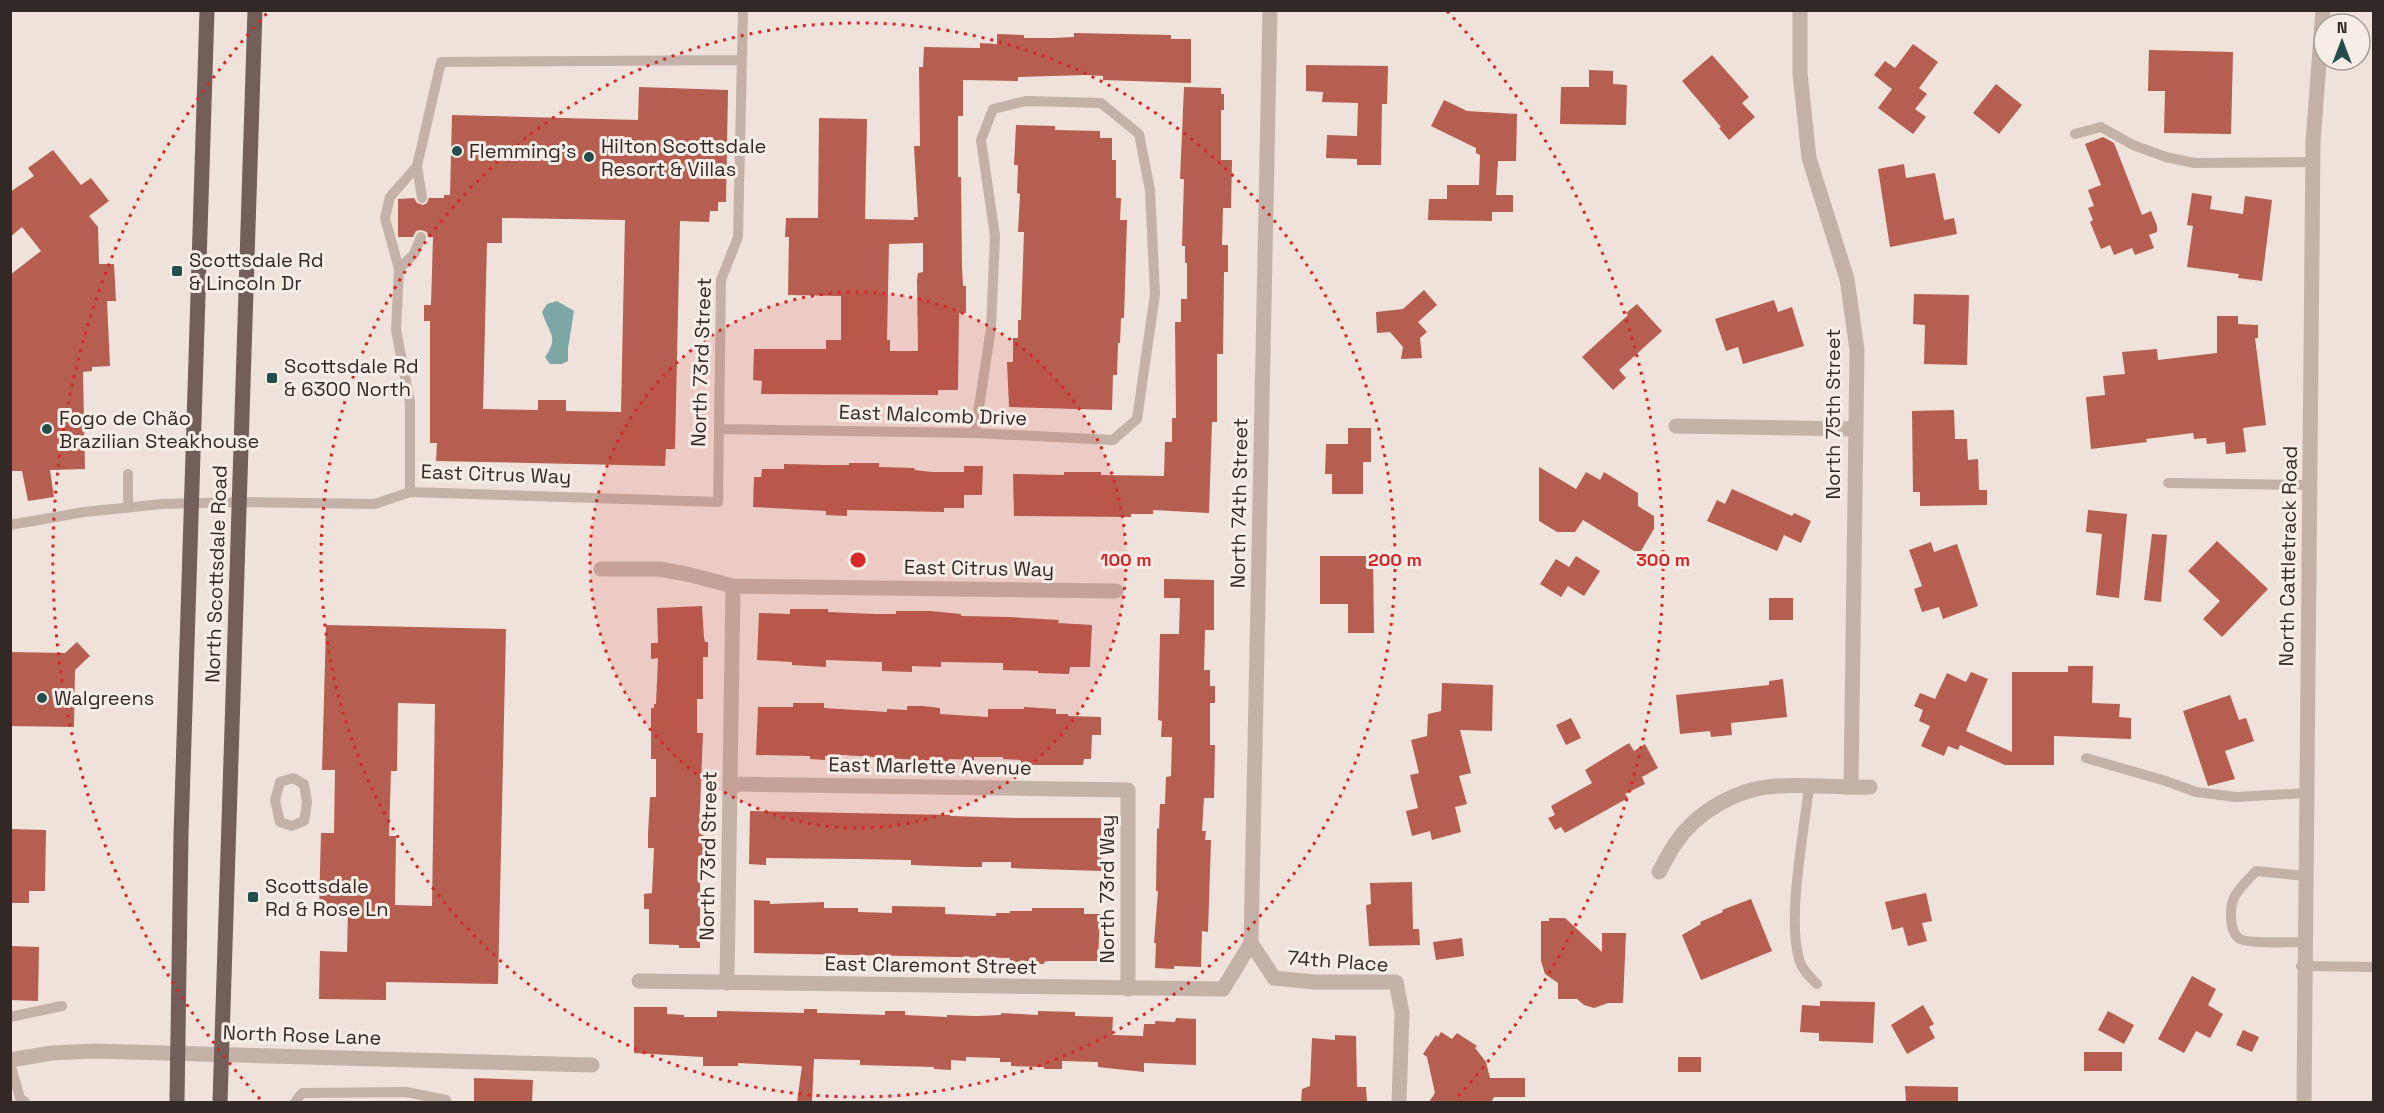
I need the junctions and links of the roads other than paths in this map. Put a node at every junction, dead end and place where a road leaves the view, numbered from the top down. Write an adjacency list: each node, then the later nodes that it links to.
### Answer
1 (207, 10): 24 (main road, North Scottsdale Road)
2 (255, 10): 22 (main road, North Scottsdale Road)
3 (743, 10): 7 (lane, North 73rd Street)
4 (1270, 10): 41 (street, North 74th Street)
5 (1800, 10): 16 (street, North 75th Street)
6 (2323, 10): 9 (street, North Cattletrack Road)
7 (742, 60): 10 (lane); 15 (lane, North 73rd Street)
8 (2075, 134): 9 (lane)
9 (2313, 162): 20 (street, North Cattletrack Road)
10 (417, 166): 11 (lane); 13 (lane)
11 (422, 198)
12 (421, 237): 13 (lane)
13 (399, 269): 21 (lane)
14 (1676, 426): 16 (street)
15 (720, 429): 17 (lane, East Malcomb Drive); 23 (lane, North 73rd Street)
16 (1856, 429): 35 (street, North 75th Street)
17 (975, 433): 17 (lane, East Malcomb Drive)
18 (128, 474): 25 (lane)
19 (2168, 483): 20 (lane)
20 (2310, 485): 37 (street, North Cattletrack Road)
21 (410, 492): 22 (lane, East Citrus Way); 23 (lane, East Citrus Way)
22 (239, 502): 24 (lane, East Citrus Way); 51 (main road, North Scottsdale Road)
23 (718, 502)
24 (190, 503): 25 (lane, East Citrus Way); 50 (main road, North Scottsdale Road)
25 (128, 508): 26 (lane, East Citrus Way)
26 (10, 525)
27 (602, 569): 28 (street, East Citrus Way)
28 (733, 586): 29 (street, East Citrus Way); 32 (street, North 73rd Street)
29 (1116, 591)
30 (2086, 758): 37 (lane)
31 (293, 778): 31 (lane)
32 (731, 784): 36 (street, East Marlette Avenue); 45 (street, North 73rd Street)
33 (1809, 787): 35 (street); 38 (street); 46 (lane)
34 (1870, 787): 35 (street)
35 (1851, 788)
36 (1128, 790): 47 (street, North 73rd Way)
37 (2307, 792): 39 (street, North Cattletrack Road)
38 (1659, 872)
39 (2306, 876): 40 (street, North Cattletrack Road); 40 (lane)
40 (2306, 942): 42 (street, North Cattletrack Road)
41 (1251, 943): 47 (street, East Claremont Street); 59 (street, 74th Place)
42 (2303, 966): 43 (lane); 60 (street, North Cattletrack Road)
43 (2373, 967)
44 (639, 981): 45 (street, East Claremont Street)
45 (727, 983): 47 (street, East Claremont Street)
46 (1817, 984)
47 (1128, 989)
48 (62, 1006): 49 (lane)
49 (10, 1017)
50 (178, 1053): 51 (street, North Rose Lane); 52 (street, North Rose Lane); 56 (main road, North Scottsdale Road)
51 (222, 1054): 53 (street, North Rose Lane); 57 (main road, North Scottsdale Road)
52 (10, 1062): 55 (lane)
53 (592, 1065)
54 (446, 1100): 58 (lane)
55 (25, 1102)
56 (177, 1102)
57 (220, 1102)
58 (294, 1102)
59 (1399, 1102)
60 (2304, 1102)

